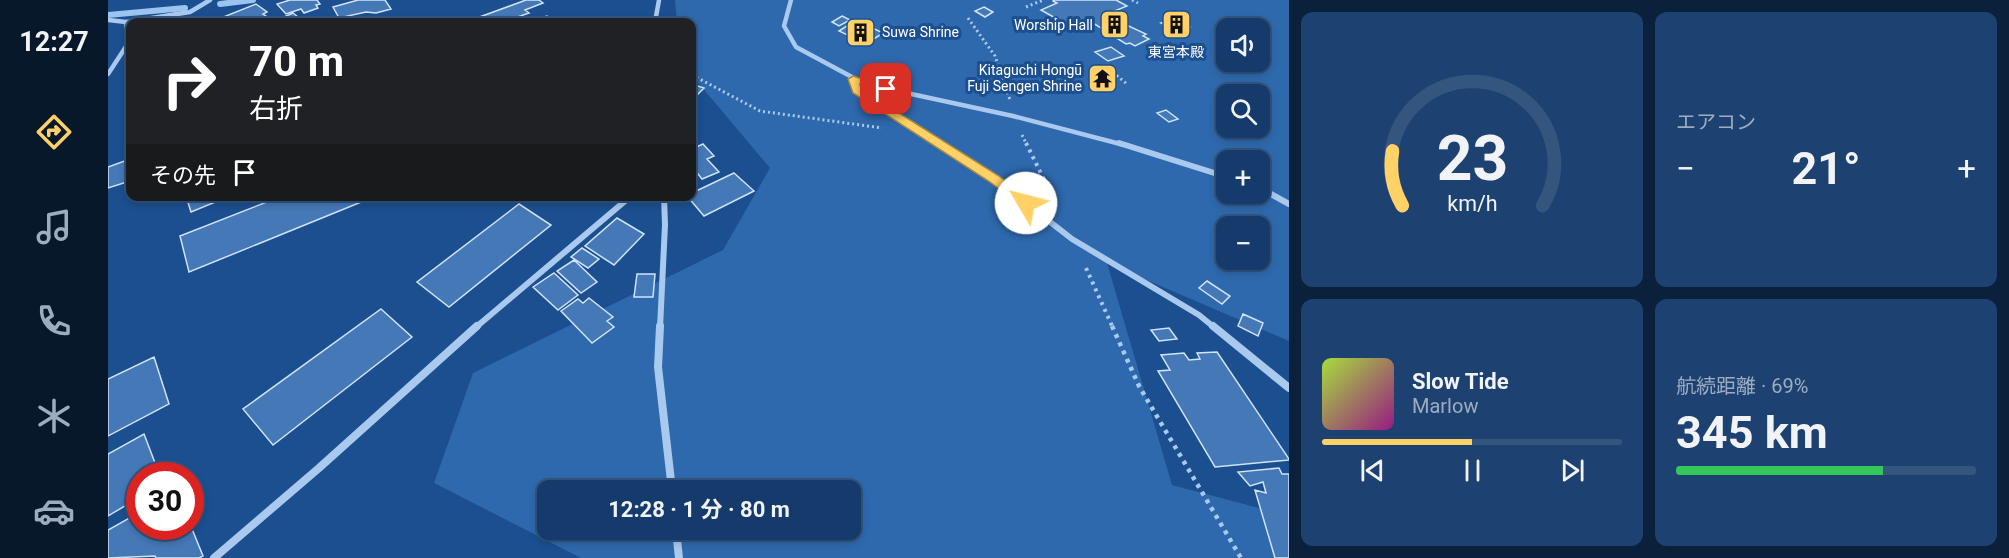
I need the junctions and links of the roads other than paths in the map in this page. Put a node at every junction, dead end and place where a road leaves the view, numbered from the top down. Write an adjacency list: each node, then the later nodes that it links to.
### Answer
1 (210, 0): 4 (street)
2 (659, 0): 5 (street)
3 (791, 0): 10 (street)
4 (152, 18)
5 (656, 18)
6 (108, 20): 7 (street)
7 (126, 22)
8 (126, 47): 9 (street)
9 (108, 74)
10 (853, 79): 11 (street); 16 (street)
11 (1216, 174)
12 (1270, 194): 15 (street)
13 (625, 201): 19 (street)
14 (664, 201): 17 (street)
15 (1289, 204)
16 (1289, 388)
17 (671, 480)
18 (677, 540): 20 (street)
19 (214, 558)
20 (679, 558)

